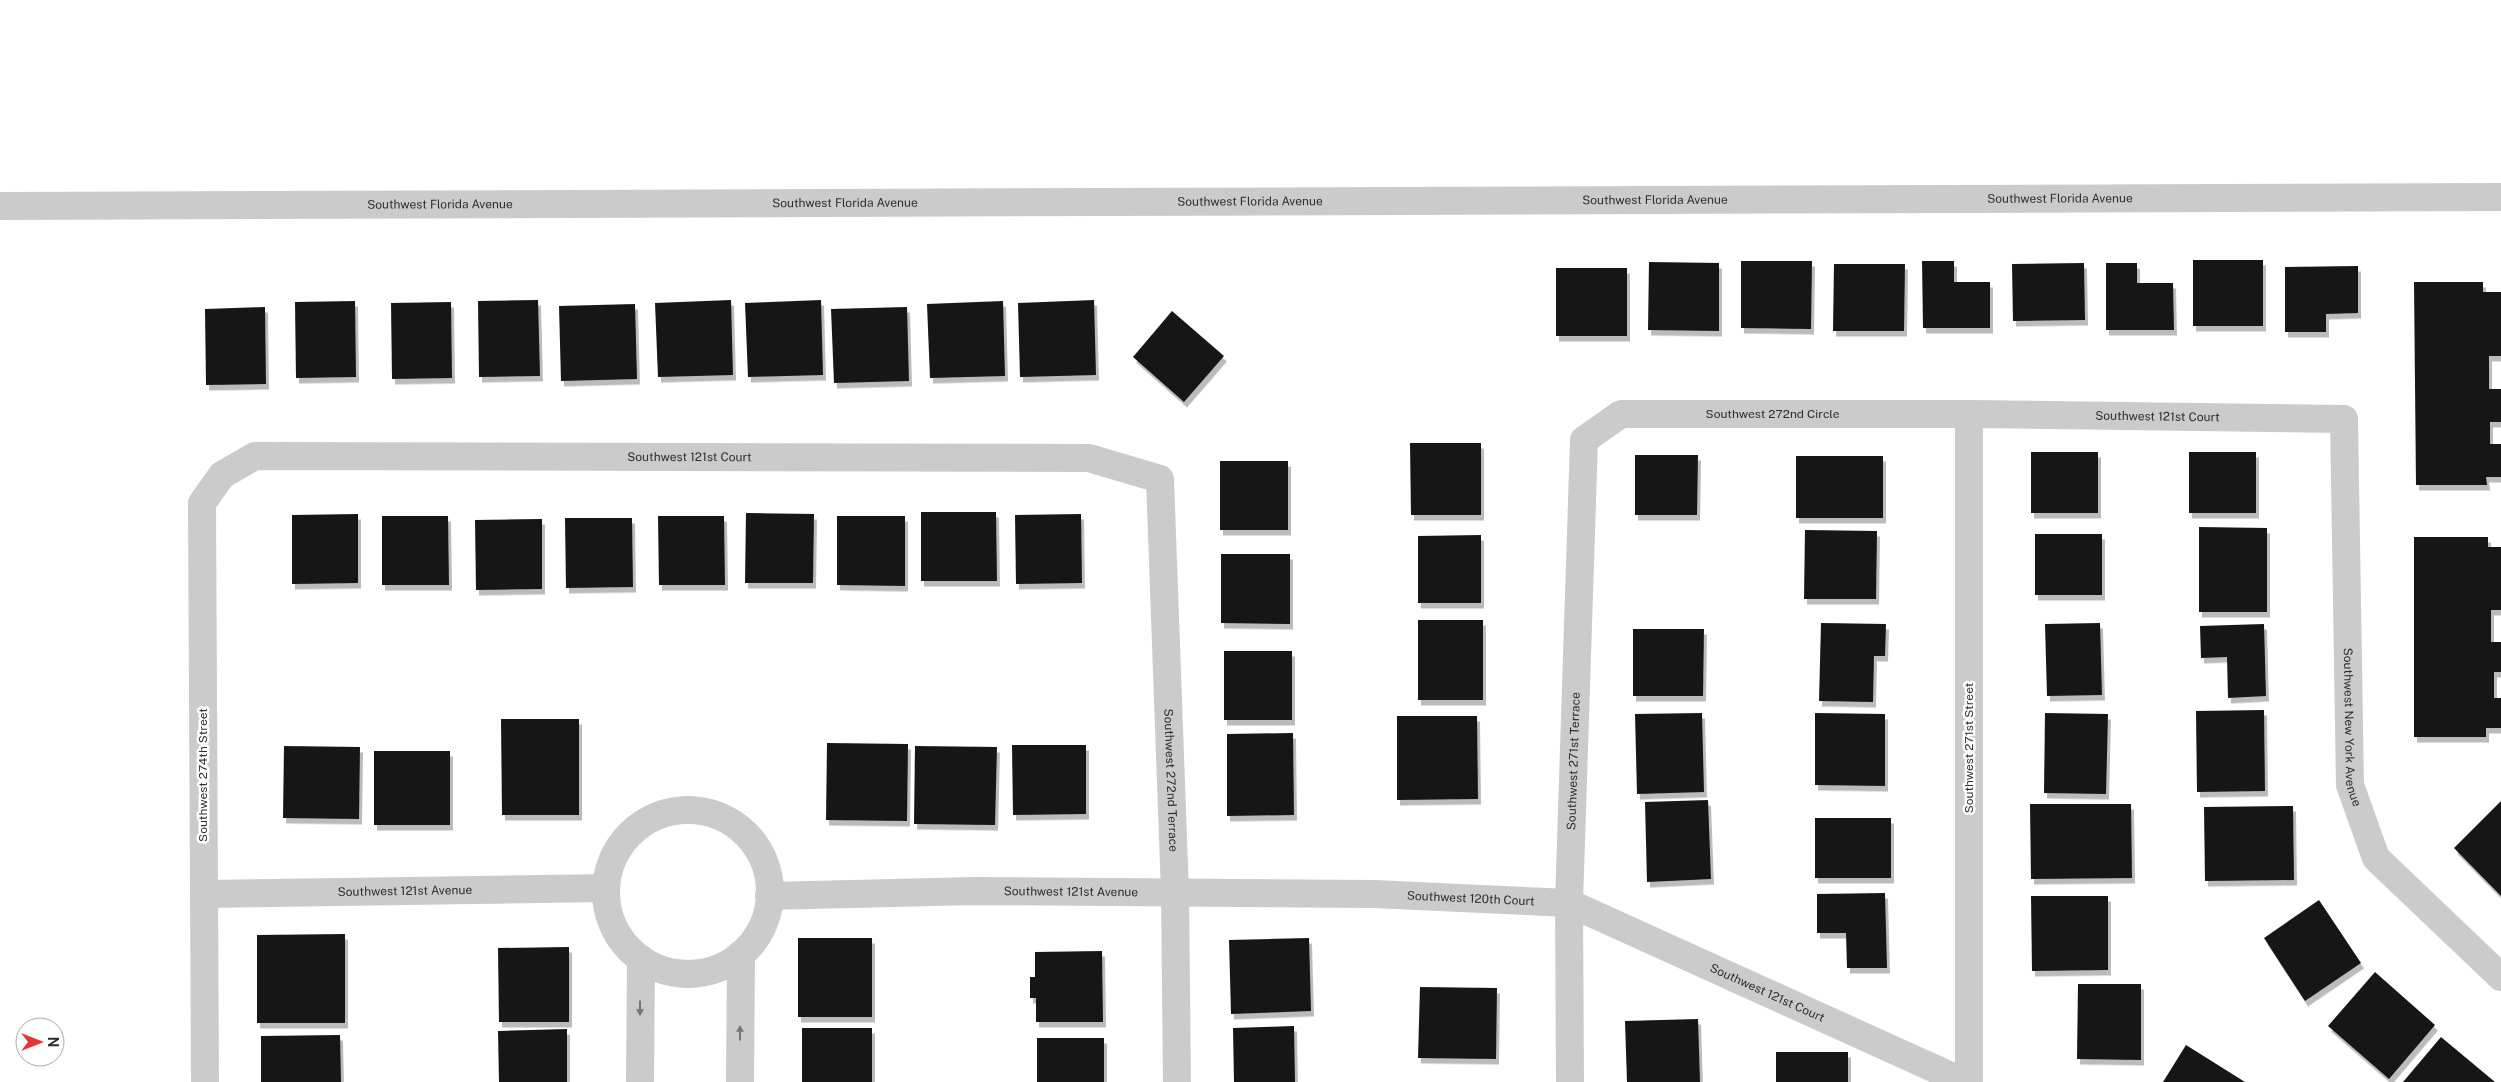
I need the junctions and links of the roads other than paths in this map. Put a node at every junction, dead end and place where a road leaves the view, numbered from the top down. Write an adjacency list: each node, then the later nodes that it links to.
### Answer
1 (2501, 197): 2 (street, Southwest Florida Avenue)
2 (0, 206)
3 (1969, 414): 4 (street, Southwest 121st Court); 5 (street, Southwest 272nd Circle); 23 (street, Southwest 271st Street)
4 (2344, 419): 16 (street, Southwest New York Avenue)
5 (1584, 440): 13 (street, Southwest 271st Terrace)
6 (222, 475): 7 (street, Southwest 121st Court); 10 (street, Southwest 274th Street)
7 (1160, 478): 9 (street, Southwest 272nd Terrace)
8 (606, 888): 10 (street, Southwest 121st Avenue); 12 (street); 15 (street)
9 (1175, 893): 11 (street, Southwest 121st Avenue); 12 (street, Southwest 121st Avenue); 20 (street, Southwest 272nd Terrace)
10 (204, 894): 17 (street, Southwest 274th Street)
11 (1374, 894): 13 (street, Southwest 120th Court)
12 (769, 896): 14 (street)
13 (1569, 903): 21 (street, Southwest 271st Terrace); 22 (street, Southwest 121st Court)
14 (741, 954): 15 (street); 19 (street, one-way to 14)
15 (641, 959): 18 (street, one-way to 18)
16 (2501, 978)
17 (205, 1082)
18 (640, 1082)
19 (740, 1082)
20 (1177, 1082)
21 (1570, 1082)
22 (1964, 1082)
23 (1969, 1082)

